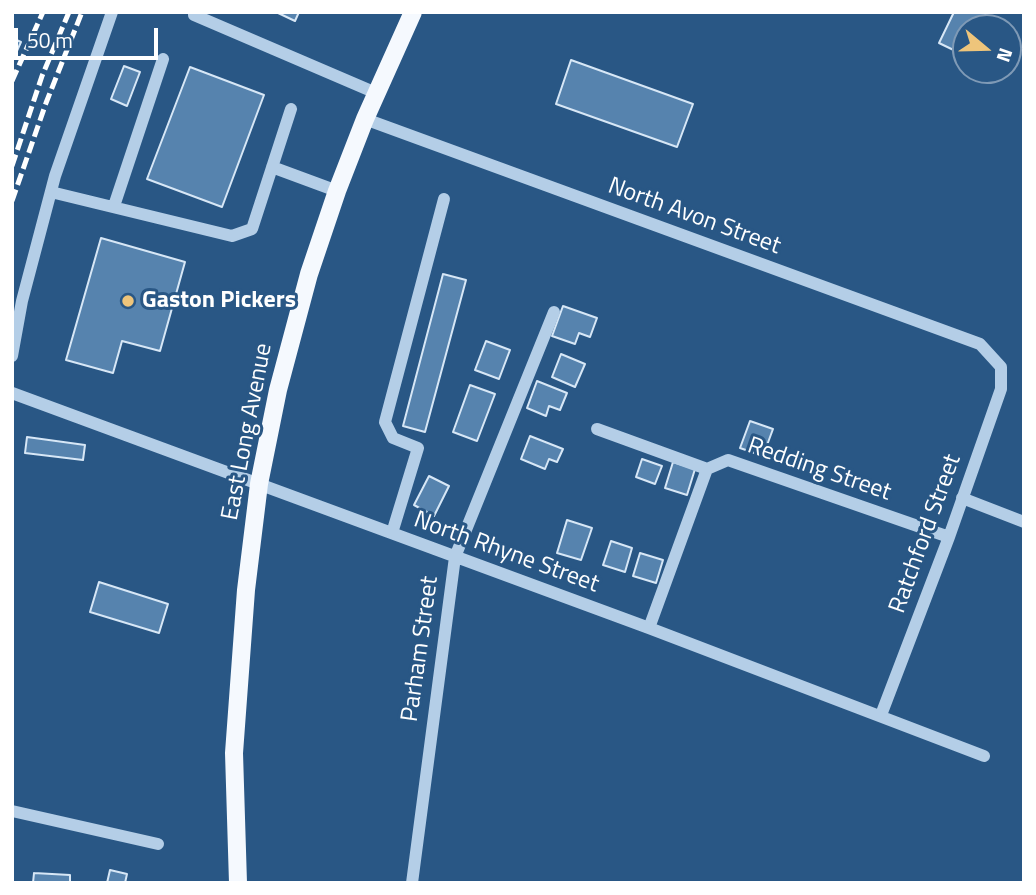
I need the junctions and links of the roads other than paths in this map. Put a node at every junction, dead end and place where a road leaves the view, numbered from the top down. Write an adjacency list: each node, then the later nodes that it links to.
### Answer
1 (112, 12): 10 (street)
2 (194, 12): 5 (street)
3 (413, 12): 5 (main road, East Long Avenue)
4 (163, 59): 12 (street)
5 (376, 93): 7 (main road, East Long Avenue)
6 (291, 109): 8 (street)
7 (365, 119): 9 (main road, East Long Avenue); 15 (street, North Avon Street)
8 (272, 167): 9 (street); 12 (street)
9 (337, 191): 19 (main road, East Long Avenue)
10 (51, 192): 12 (street); 14 (street)
11 (444, 199): 22 (street)
12 (114, 206)
13 (554, 312): 24 (street, Parham Street)
14 (12, 356)
15 (1001, 367): 20 (street, Ratchford Street)
16 (12, 393): 19 (street, North Rhyne Street)
17 (597, 429): 18 (street, Redding Street)
18 (707, 468): 23 (street, Redding Street); 25 (street)
19 (259, 484): 22 (street, North Rhyne Street); 30 (main road, East Long Avenue)
20 (962, 498): 21 (street); 23 (street, Ratchford Street)
21 (1024, 522)
22 (392, 533): 24 (street, North Rhyne Street)
23 (948, 537): 26 (street, Ratchford Street)
24 (455, 556): 25 (street, North Rhyne Street); 31 (street, Parham Street)
25 (649, 628): 26 (street, North Rhyne Street)
26 (881, 715): 27 (street, North Rhyne Street)
27 (984, 756)
28 (12, 811): 29 (street)
29 (158, 844)
30 (238, 883)
31 (412, 883)

